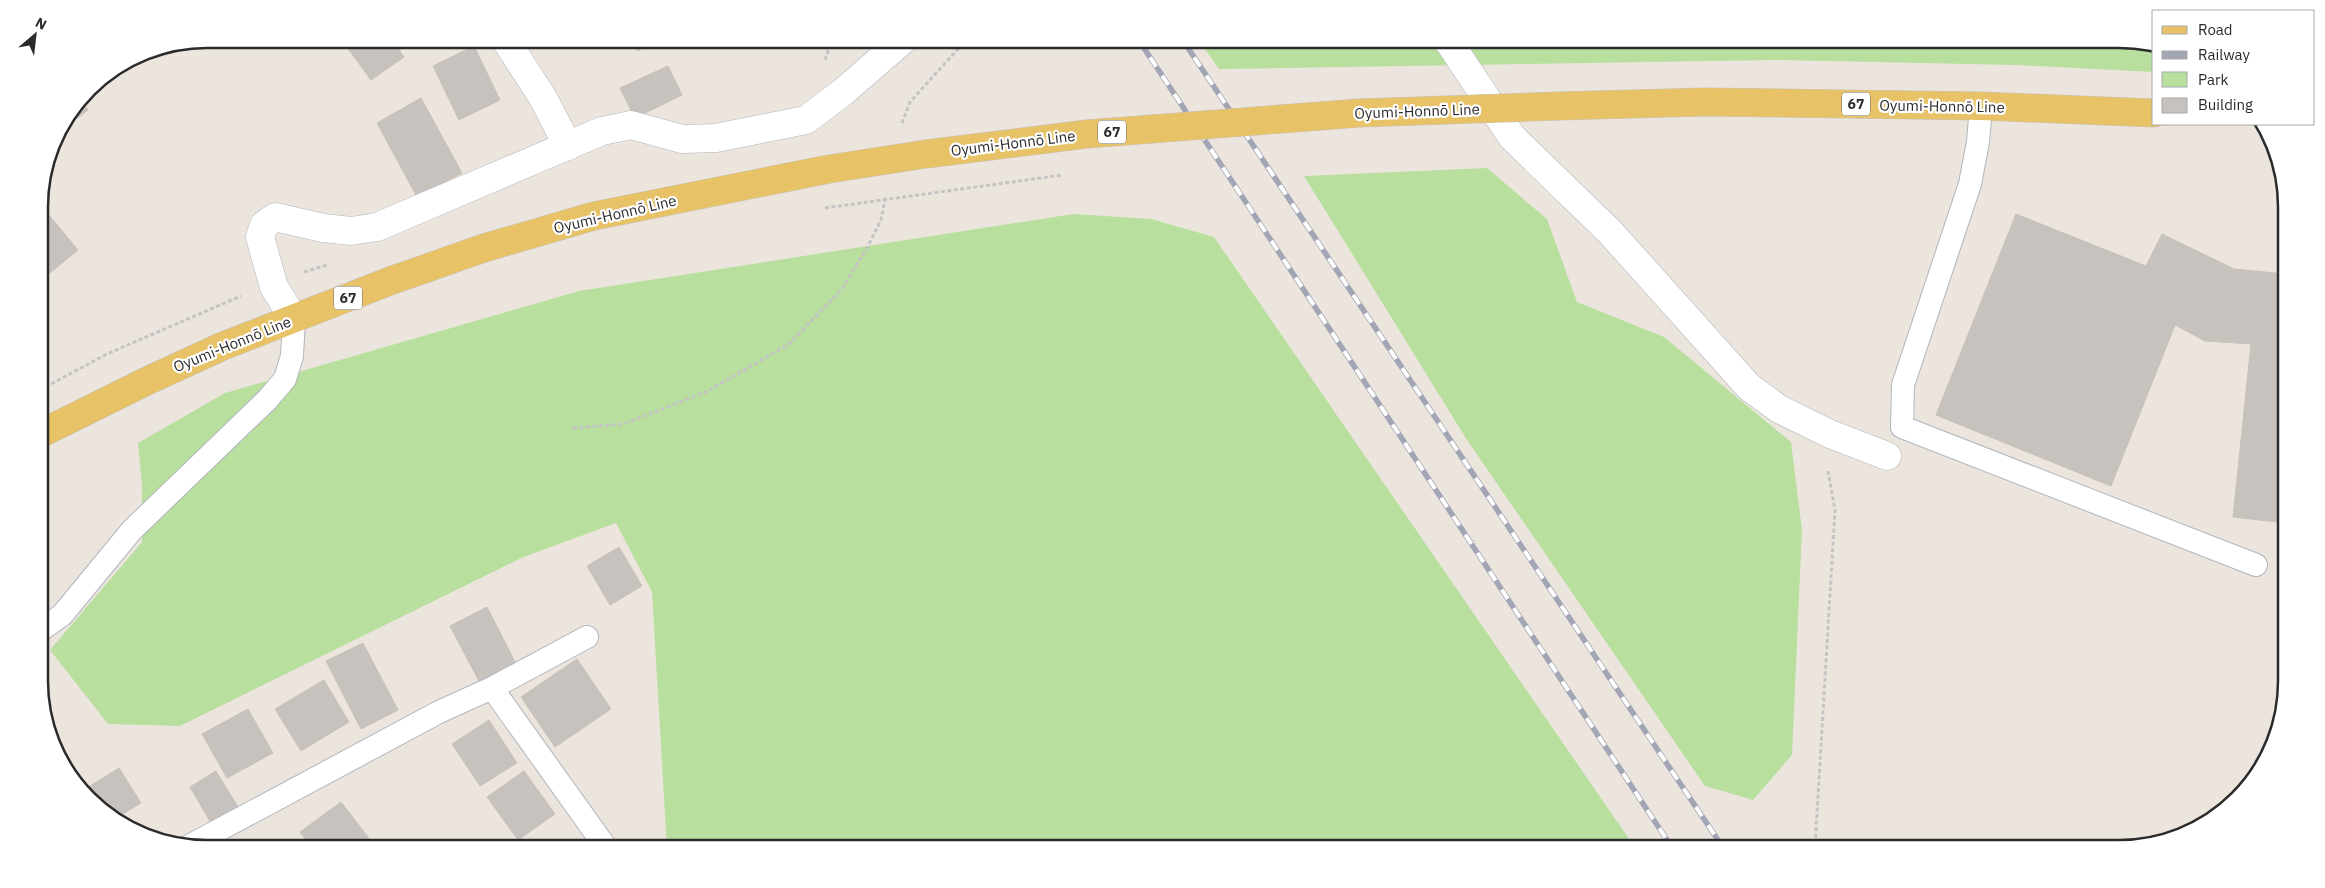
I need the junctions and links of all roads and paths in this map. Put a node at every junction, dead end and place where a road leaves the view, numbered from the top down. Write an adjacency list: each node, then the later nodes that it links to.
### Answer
1 (511, 48): 8 (street)
2 (894, 48): 8 (street)
3 (959, 48): 7 (path)
4 (1453, 48): 17 (street)
5 (1981, 106): 6 (main road, Oyumi-Honnō Line / 67); 13 (main road, Oyumi-Honnō Line / 67, bridge); 19 (lane)
6 (2152, 113)
7 (902, 125)
8 (568, 146): 13 (street)
9 (1064, 174): 11 (path, bridge)
10 (887, 191): 15 (path)
11 (821, 208)
12 (246, 294): 14 (path)
13 (294, 319): 16 (main road, Oyumi-Honnō Line / 67); 20 (lane)
14 (48, 386)
15 (573, 428)
16 (48, 430)
17 (1887, 456)
18 (1824, 467): 25 (path)
19 (2256, 565)
20 (48, 625)
21 (587, 637): 22 (lane)
22 (492, 688): 23 (lane); 24 (lane)
23 (200, 840)
24 (601, 840)
25 (1814, 840)

